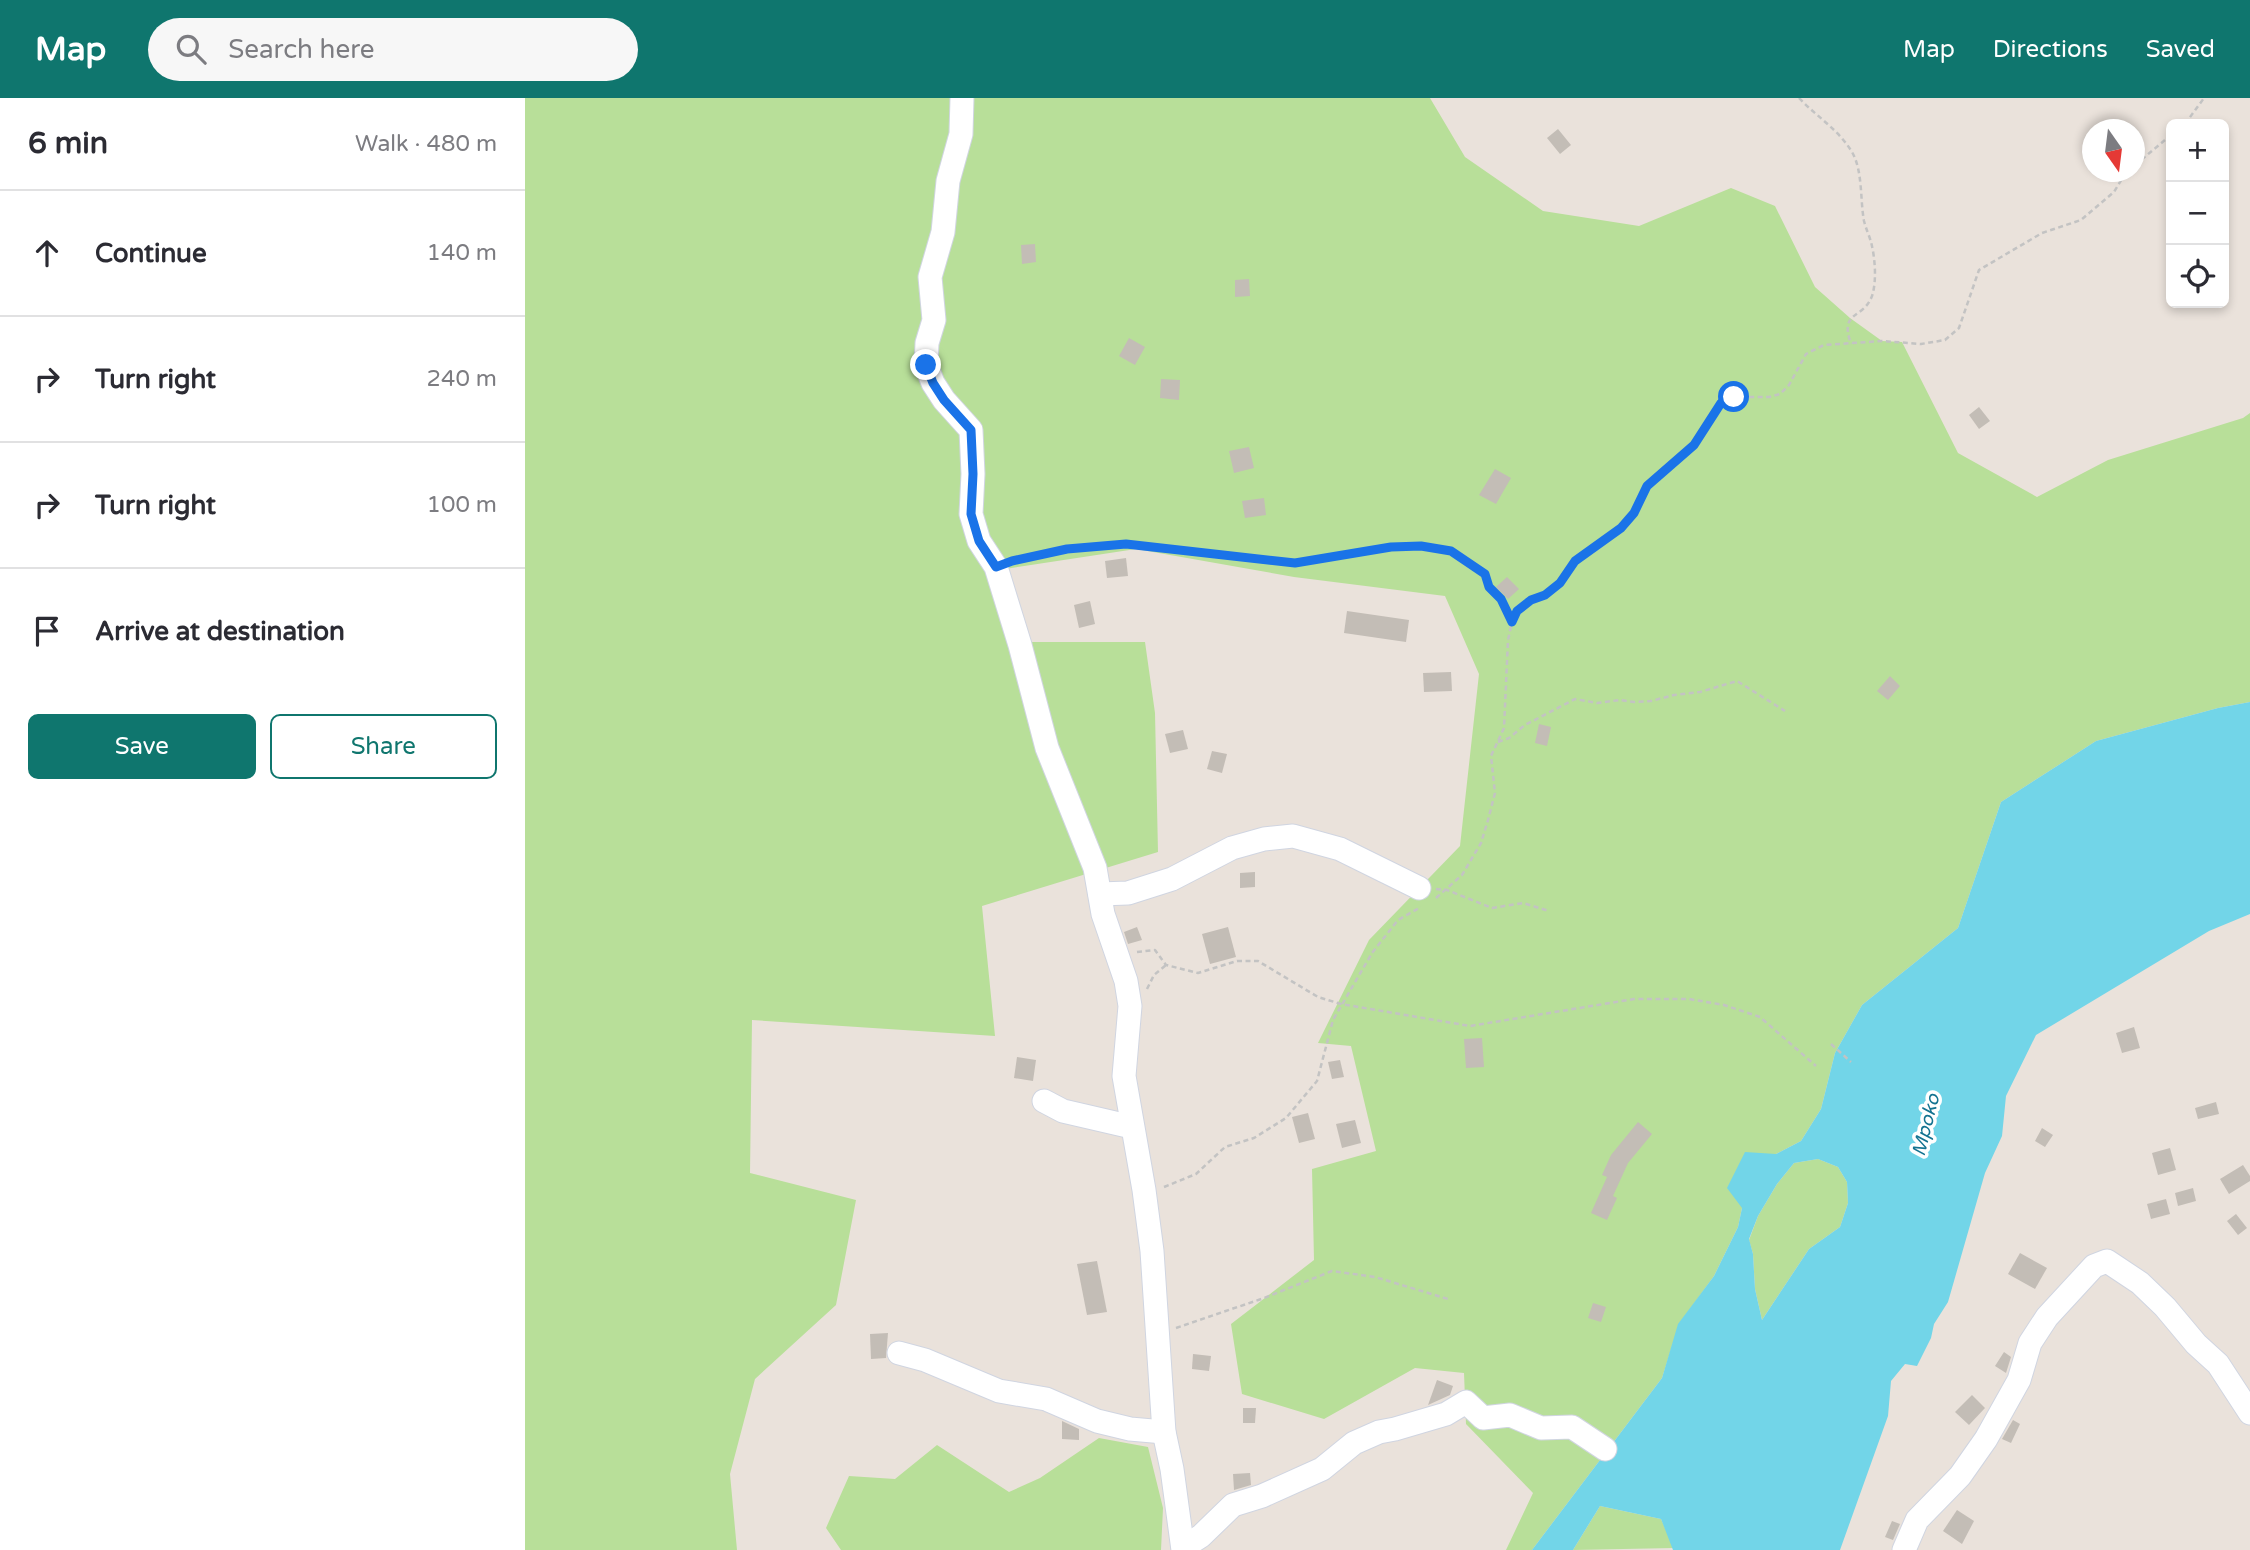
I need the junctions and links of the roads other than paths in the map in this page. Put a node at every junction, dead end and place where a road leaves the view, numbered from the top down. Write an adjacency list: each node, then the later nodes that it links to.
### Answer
1 (962, 98): 2 (street)
2 (1100, 894): 3 (street); 5 (street)
3 (1426, 898)
4 (1044, 1101): 5 (street)
5 (1132, 1128): 8 (street)
6 (899, 1353): 8 (street)
7 (2250, 1413): 11 (street)
8 (1164, 1433): 10 (street)
9 (1605, 1448): 10 (street)
10 (1184, 1548)
11 (1903, 1550)

